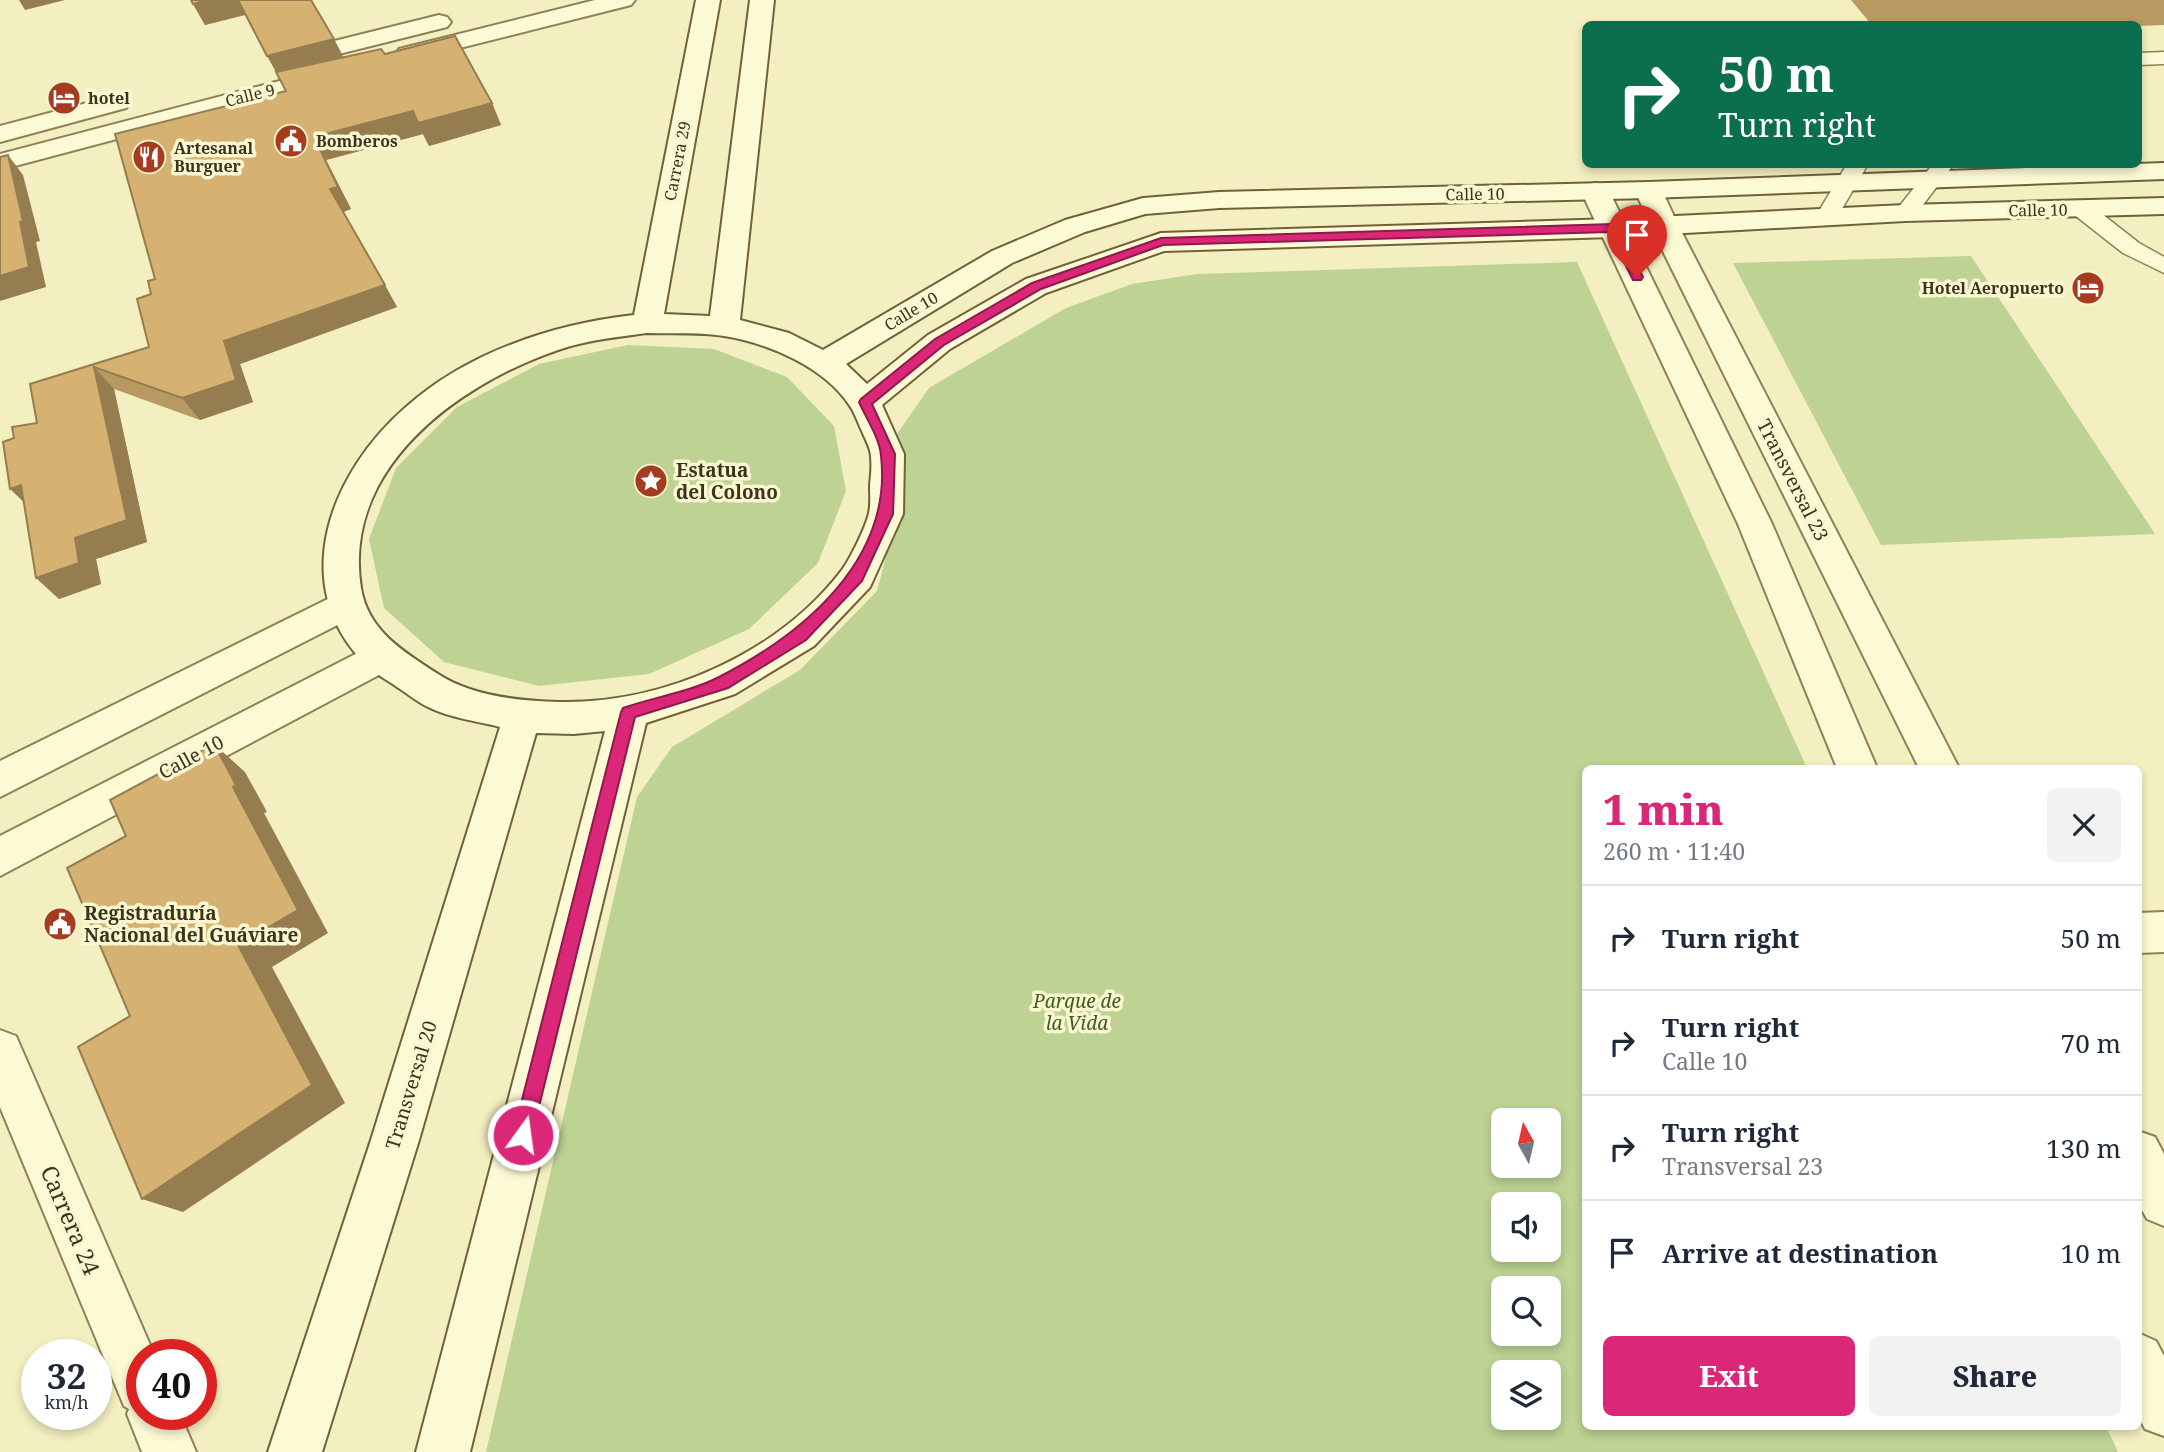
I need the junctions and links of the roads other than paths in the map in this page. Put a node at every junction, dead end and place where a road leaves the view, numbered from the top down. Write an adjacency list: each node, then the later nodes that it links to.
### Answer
1 (530, 0): 8 (street, Calle 9)
2 (623, 0): 7 (street)
3 (708, 0): 29 (street, Carrera 29)
4 (762, 0): 30 (street)
5 (2164, 58): 6 (lane)
6 (2142, 59)
7 (386, 60)
8 (266, 65)
9 (360, 67): 12 (street, Calle 9)
10 (212, 78): 12 (street)
11 (146, 95): 13 (street)
12 (228, 100): 14 (street, Calle 9)
13 (0, 134)
14 (0, 162)
15 (1940, 171): 16 (street, Calle 10); 17 (street, Calle 10); 23 (lane)
16 (2164, 171)
17 (1854, 173): 18 (street, Calle 10); 24 (lane)
18 (1649, 190): 19 (street, Calle 10); 25 (street, Transversal 23)
19 (1595, 191): 20 (street, Calle 10); 26 (street)
20 (1143, 206): 27 (street); 31 (street, Calle 10)
21 (2164, 206): 22 (street, Calle 10)
22 (2080, 208): 23 (street, Calle 10); 28 (lane)
23 (1905, 213): 24 (street, Calle 10)
24 (1827, 216): 25 (street, Calle 10)
25 (1664, 225): 26 (street, Calle 10); 38 (street, Transversal 23)
26 (1613, 228): 27 (street, Calle 10); 37 (street)
27 (1161, 242): 32 (street, Calle 10)
28 (2164, 266)
29 (647, 323): 30 (street); 33 (street)
30 (724, 326): 31 (street)
31 (824, 363): 32 (street)
32 (865, 402): 35 (street)
33 (346, 604): 34 (street); 39 (street)
34 (381, 656): 36 (street); 40 (street, Calle 10)
35 (629, 712): 36 (street); 52 (street)
36 (522, 717): 51 (street, Transversal 20)
37 (1856, 765)
38 (1937, 765)
39 (0, 780)
40 (0, 857)
41 (2164, 932): 42 (street)
42 (2142, 933)
43 (0, 1052): 46 (street, Carrera 24)
44 (2142, 1161): 45 (street)
45 (2164, 1202)
46 (126, 1350)
47 (2142, 1367): 48 (street)
48 (2164, 1410)
49 (160, 1430): 50 (street)
50 (169, 1452)
51 (295, 1452)
52 (443, 1452)

